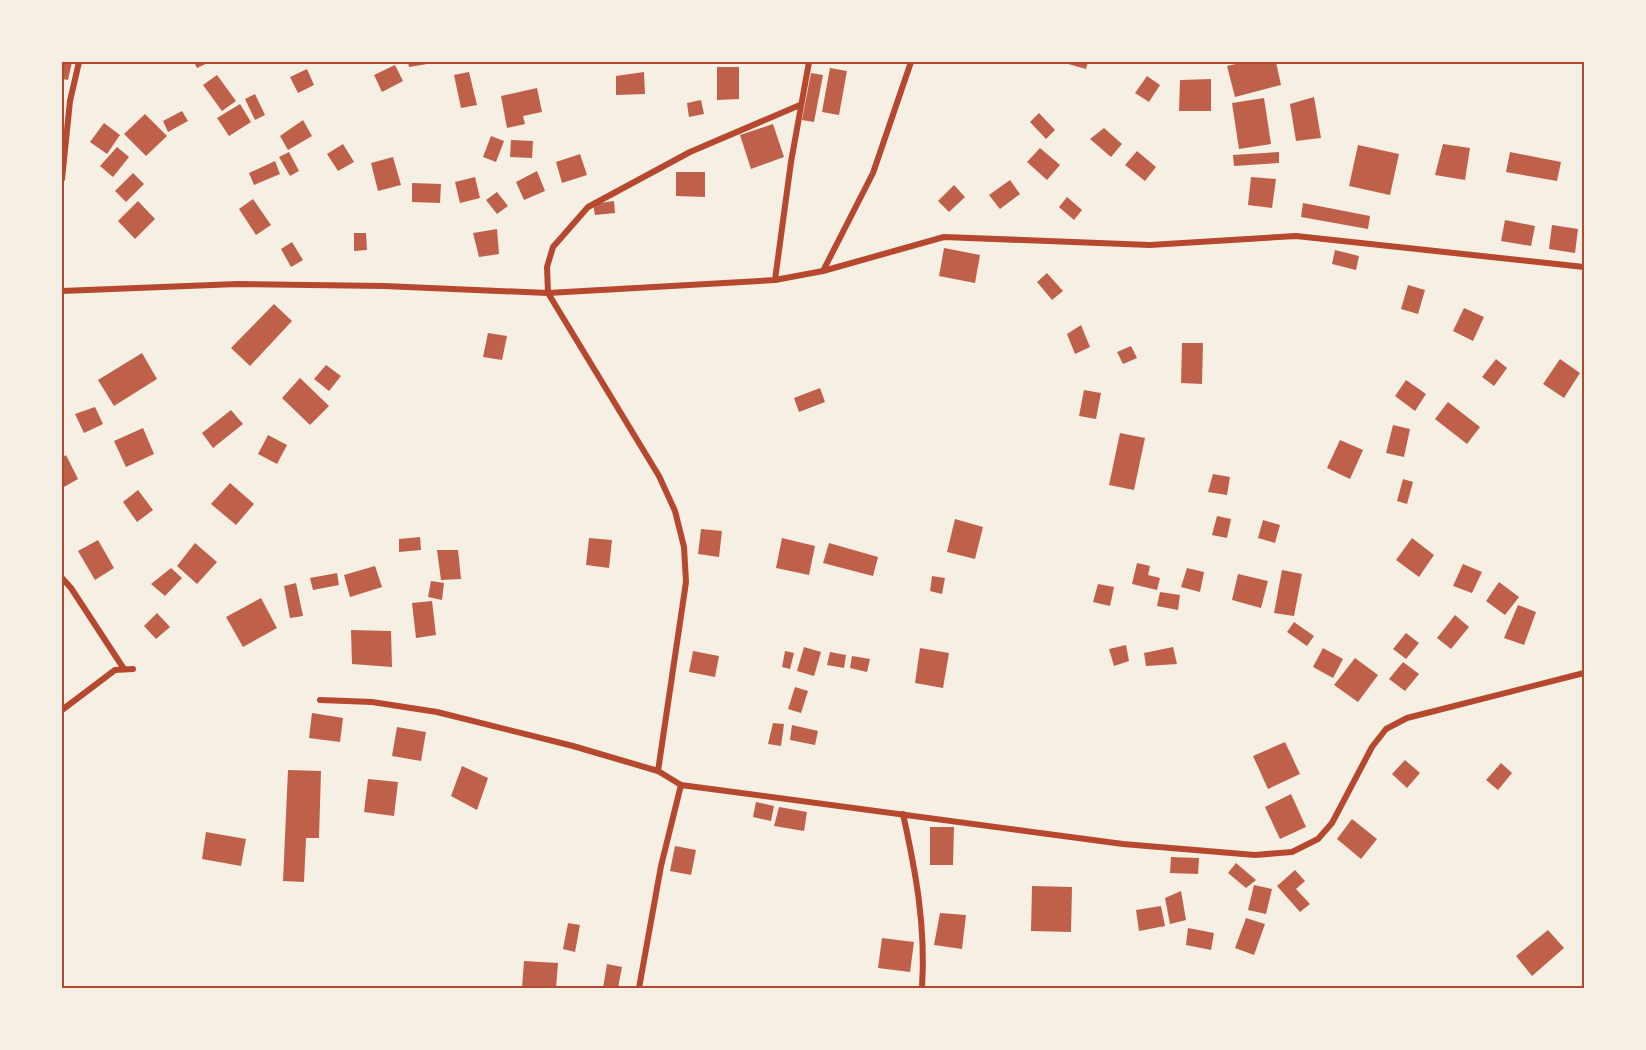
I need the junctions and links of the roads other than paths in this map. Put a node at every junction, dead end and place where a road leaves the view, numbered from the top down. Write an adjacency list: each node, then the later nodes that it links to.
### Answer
1 (79, 62): 5 (street)
2 (809, 62): 4 (street)
3 (911, 62): 7 (street)
4 (800, 105): 8 (street); 10 (street)
5 (62, 179)
6 (1584, 267): 7 (street)
7 (823, 272): 8 (street)
8 (775, 280): 10 (street)
9 (62, 291): 10 (street)
10 (548, 293): 17 (street)
11 (62, 578): 12 (street)
12 (124, 669): 13 (street); 16 (street)
13 (133, 669)
14 (1584, 673): 19 (street)
15 (320, 700): 17 (street)
16 (62, 710)
17 (658, 771): 18 (street)
18 (681, 785): 19 (street); 20 (street)
19 (903, 814): 21 (street)
20 (639, 988)
21 (922, 988)

